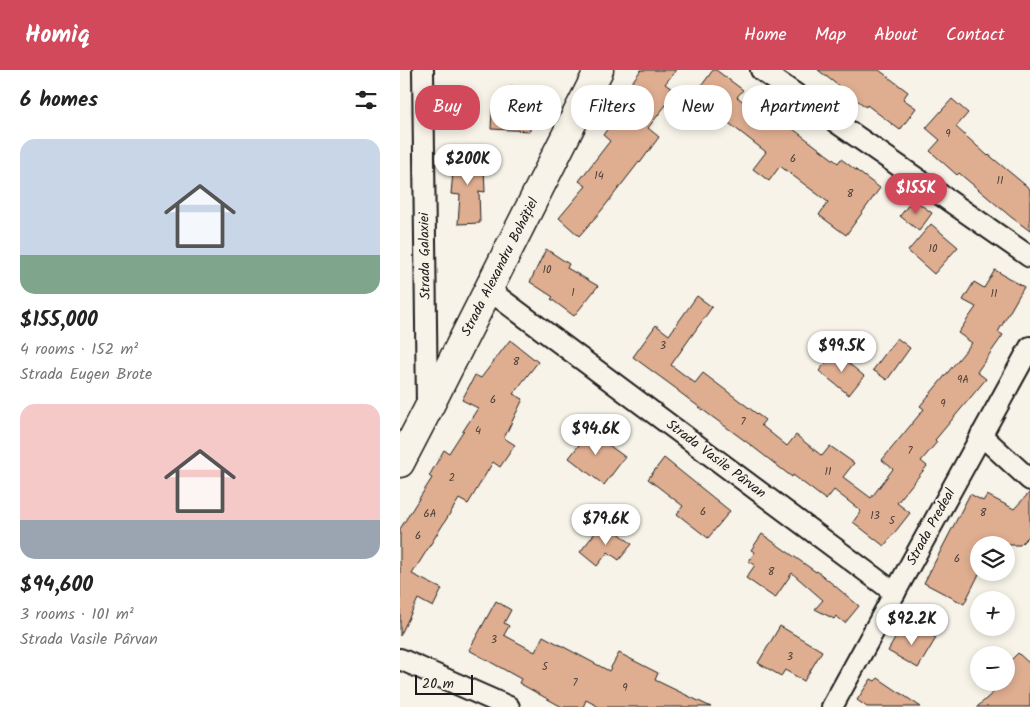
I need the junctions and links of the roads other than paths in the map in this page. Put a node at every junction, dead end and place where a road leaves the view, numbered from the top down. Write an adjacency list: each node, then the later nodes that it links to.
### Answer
1 (423, 70): 7 (street, Strada Galaxiei)
2 (599, 70): 5 (main road, Strada Alexandru Bohățiel)
3 (761, 70): 4 (street)
4 (1030, 257)
5 (488, 290): 7 (main road, Strada Alexandru Bohățiel); 11 (street, Strada Vasile Pârvan)
6 (1030, 347): 8 (street, Strada Predeal)
7 (427, 412): 9 (main road, Strada Alexandru Bohățiel)
8 (981, 435): 10 (street); 11 (street, Strada Predeal)
9 (400, 463)
10 (1030, 480)
11 (895, 593): 14 (street, Strada Predeal)
12 (400, 659): 13 (street)
13 (509, 707)
14 (832, 707)

